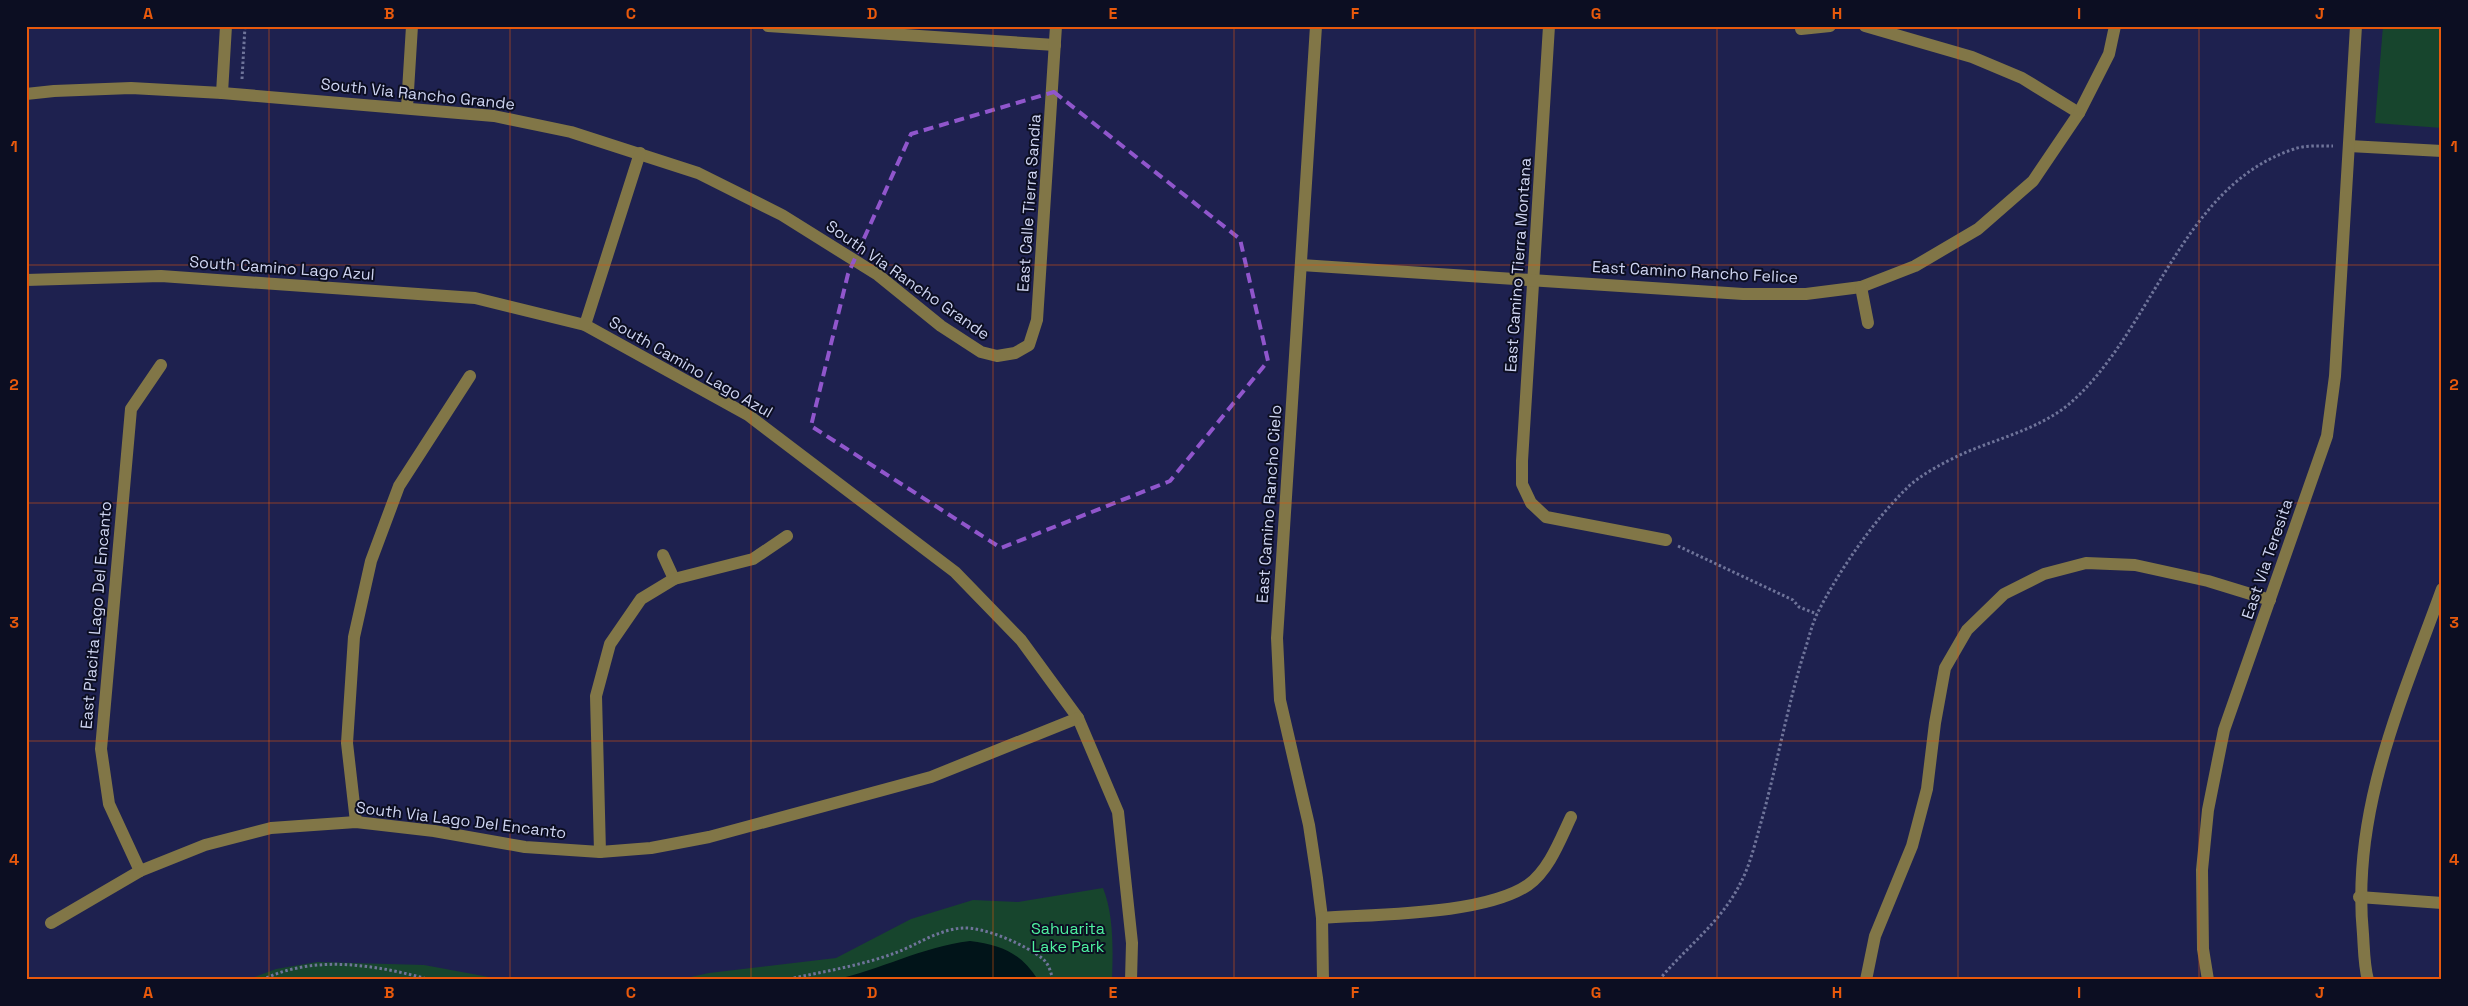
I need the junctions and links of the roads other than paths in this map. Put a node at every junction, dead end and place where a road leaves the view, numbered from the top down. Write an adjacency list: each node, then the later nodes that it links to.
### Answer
1 (226, 26): 13 (street)
2 (412, 26): 15 (street)
3 (768, 26): 12 (street)
4 (1056, 26): 12 (street, East Calle Tierra Sandia)
5 (1316, 26): 20 (street, East Camino Rancho Cielo)
6 (1549, 26): 22 (street, East Camino Tierra Montana)
7 (1830, 26): 11 (street)
8 (1865, 26): 16 (street)
9 (2115, 26): 16 (street, East Camino Rancho Felice)
10 (2356, 26): 17 (street, East Via Teresita)
11 (1801, 29)
12 (1055, 45): 26 (street, East Calle Tierra Sandia)
13 (222, 93): 14 (street, South Via Rancho Grande); 15 (street, South Via Rancho Grande)
14 (26, 94)
15 (407, 107): 19 (street, South Via Rancho Grande)
16 (2079, 112): 23 (street, East Camino Rancho Felice)
17 (2349, 146): 18 (street); 34 (street, East Via Teresita)
18 (2442, 151)
19 (640, 152): 25 (street); 26 (street, South Via Rancho Grande)
20 (1301, 265): 22 (street, East Camino Rancho Felice); 42 (street, East Camino Rancho Cielo)
21 (26, 280): 25 (street, South Camino Lago Azul)
22 (1534, 280): 23 (street, East Camino Rancho Felice); 30 (street, East Camino Tierra Montana)
23 (1861, 287): 24 (street)
24 (1868, 323)
25 (585, 326): 35 (street, South Camino Lago Azul)
26 (1015, 353)
27 (161, 365): 39 (street, East Placita Lago Del Encanto)
28 (470, 376): 37 (street)
29 (787, 536): 32 (street)
30 (1666, 540)
31 (663, 555): 32 (street)
32 (674, 579): 38 (street)
33 (2442, 589): 40 (street)
34 (2270, 600): 46 (street); 47 (street, East Via Teresita)
35 (1078, 718): 38 (street, South Via Lago Del Encanto); 44 (street, South Camino Lago Azul)
36 (1571, 818): 42 (street)
37 (356, 822): 38 (street, South Via Lago Del Encanto); 39 (street, South Via Lago Del Encanto)
38 (600, 852)
39 (140, 870): 43 (street, South Via Lago Del Encanto)
40 (2359, 898): 41 (street); 48 (street)
41 (2442, 903)
42 (1322, 918): 45 (street, East Camino Rancho Cielo)
43 (51, 923)
44 (1131, 980)
45 (1323, 980)
46 (1866, 980)
47 (2208, 980)
48 (2368, 980)

